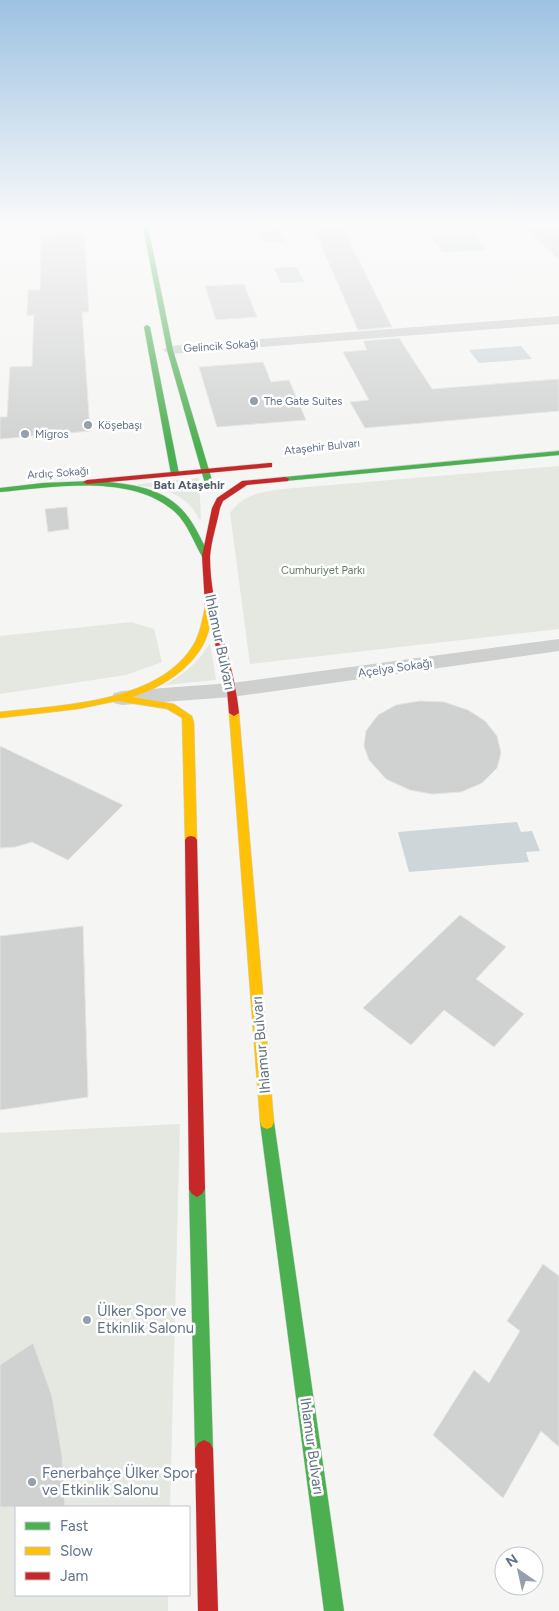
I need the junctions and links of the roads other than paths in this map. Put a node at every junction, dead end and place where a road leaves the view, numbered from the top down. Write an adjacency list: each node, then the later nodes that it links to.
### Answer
1 (159, 297): 4 (main road)
2 (144, 314): 5 (main road)
3 (559, 320): 4 (street, Gelincik Sokağı)
4 (170, 350): 5 (main road, Gelincik Sokağı); 8 (main road)
5 (152, 351): 9 (main road)
6 (559, 453): 12 (main road)
7 (283, 464): 8 (main road, Ataşehir Bulvarı)
8 (206, 471): 9 (main road, Ataşehir Bulvarı); 12 (main road)
9 (176, 474): 10 (main road, Ataşehir Bulvarı)
10 (87, 482): 11 (main road, Ardıç Sokağı); 13 (main road, Ardıç Sokağı)
11 (0, 490)
12 (216, 508): 13 (main road, Ihlamur Bulvarı)
13 (206, 556): 14 (main road, Ihlamur Bulvarı)
14 (210, 606): 16 (main road, Ihlamur Bulvarı); 17 (main road)
15 (559, 645): 16 (street, Açelya Sokağı)
16 (232, 690): 17 (street, Açelya Sokağı); 19 (main road, Ihlamur Bulvarı)
17 (119, 698): 18 (main road); 20 (main road)
18 (0, 715)
19 (336, 1601)
20 (208, 1611)

